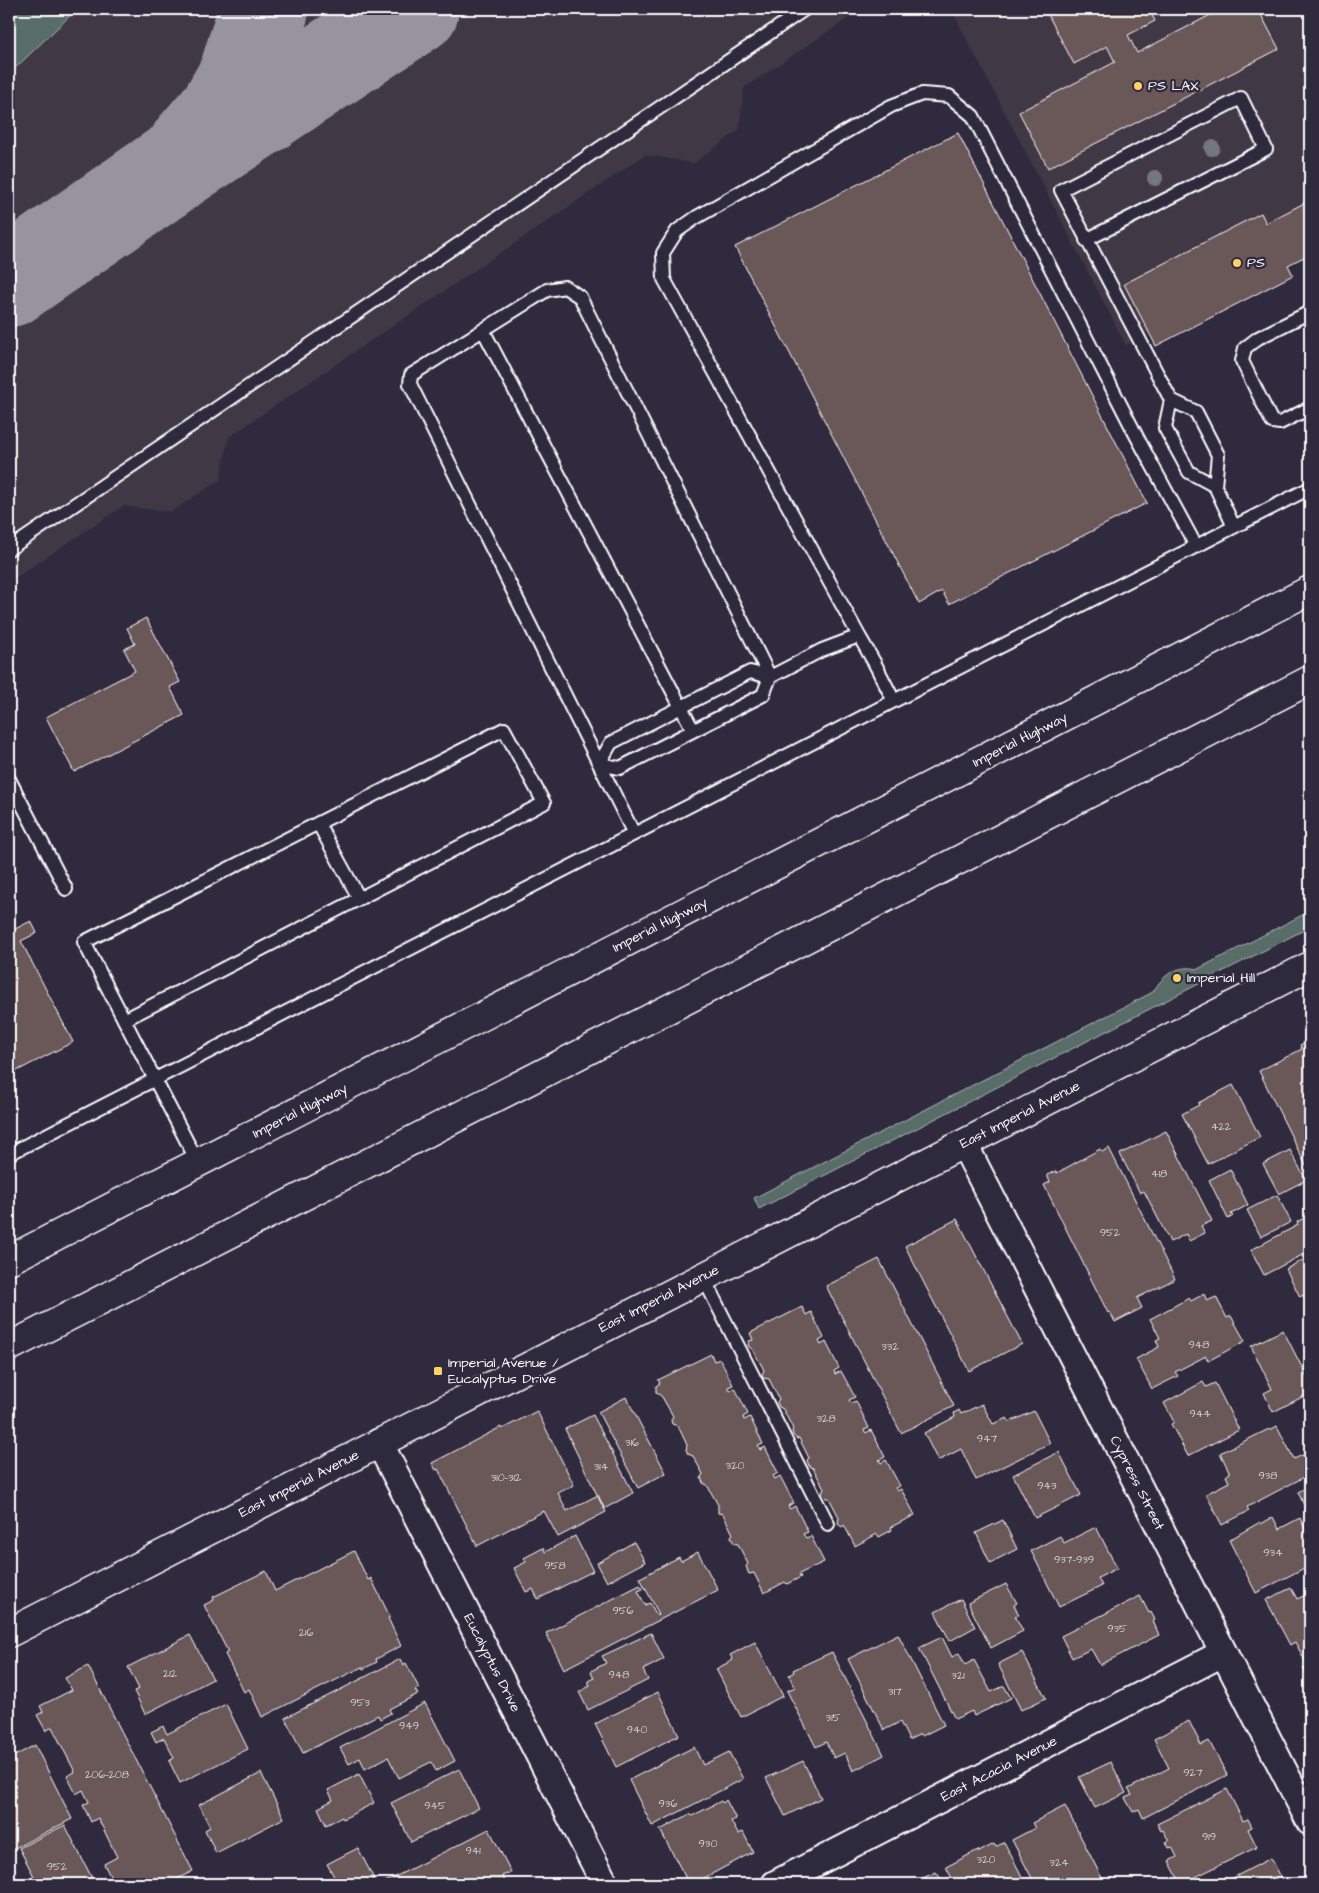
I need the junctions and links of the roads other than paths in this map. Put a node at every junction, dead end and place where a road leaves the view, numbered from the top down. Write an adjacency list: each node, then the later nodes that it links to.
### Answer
1 (806, 9): 11 (lane)
2 (1086, 240): 2 (lane); 5 (lane)
3 (1310, 312): 6 (lane)
4 (483, 330): 14 (lane); 17 (lane); 19 (lane)
5 (1170, 400): 7 (lane); 7 (lane)
6 (1310, 408)
7 (1214, 486): 9 (lane)
8 (1310, 488): 9 (lane)
9 (1234, 527): 10 (lane)
10 (1196, 546): 13 (lane); 16 (lane)
11 (9, 549)
12 (1310, 590): 30 (main road, Imperial Highway)
13 (859, 636): 14 (lane); 16 (lane)
14 (770, 677): 17 (lane); 18 (lane)
15 (1310, 680): 33 (main road)
16 (894, 701): 22 (lane)
17 (680, 708): 18 (lane); 19 (lane)
18 (692, 730): 19 (lane)
19 (599, 764): 22 (lane)
20 (9, 779): 23 (lane)
21 (318, 823): 24 (lane); 24 (lane); 26 (lane)
22 (634, 834): 27 (lane)
23 (66, 889)
24 (359, 898): 26 (lane)
25 (1310, 966): 28 (main road, East Imperial Avenue)
26 (124, 1020): 27 (lane)
27 (154, 1080): 29 (lane); 30 (lane)
28 (964, 1144): 32 (main road, East Imperial Avenue); 37 (street, Cypress Street)
29 (9, 1154)
30 (198, 1163): 31 (main road, Imperial Highway)
31 (9, 1260)
32 (703, 1277): 34 (main road, East Imperial Avenue); 35 (lane)
33 (9, 1347)
34 (380, 1442): 36 (main road, East Imperial Avenue); 39 (street, Eucalyptus Drive)
35 (828, 1524)
36 (9, 1633)
37 (1223, 1653): 38 (street, Cypress Street); 40 (street, East Acacia Avenue)
38 (1310, 1822)
39 (605, 1884)
40 (776, 1884)

